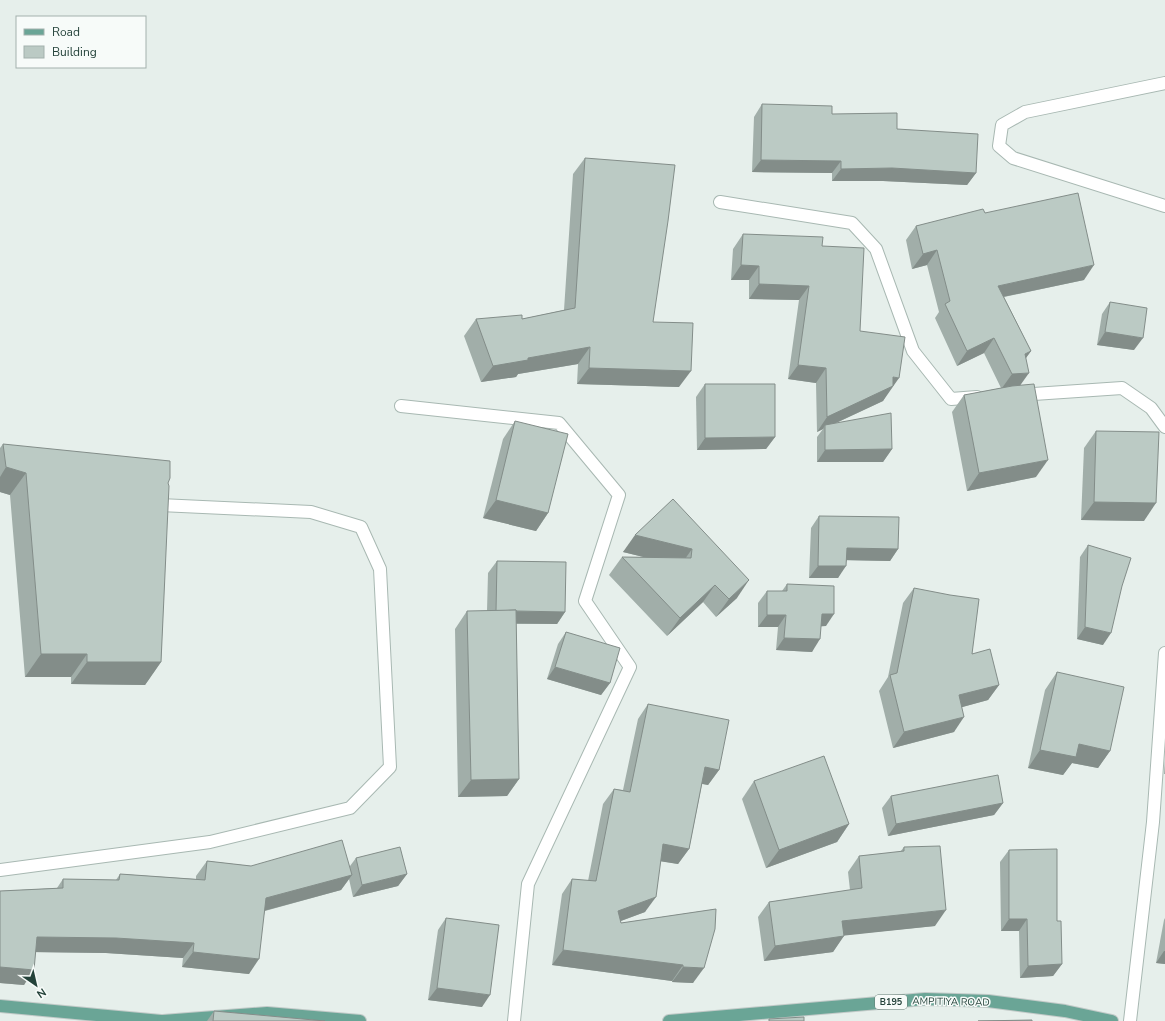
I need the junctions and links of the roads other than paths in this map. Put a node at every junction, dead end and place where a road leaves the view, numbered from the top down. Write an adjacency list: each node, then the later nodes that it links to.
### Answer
1 (1165, 83): 3 (lane)
2 (720, 202): 5 (lane)
3 (1165, 206)
4 (1006, 396): 7 (lane)
5 (990, 397)
6 (401, 406): 14 (lane)
7 (1165, 427)
8 (160, 505): 10 (lane)
9 (1165, 653): 17 (lane)
10 (0, 870)
11 (0, 1006): 12 (main road)
12 (162, 1021): 13 (main road)
13 (360, 1021)
14 (514, 1021)
15 (670, 1021): 16 (main road, AMPITIYA ROAD / B195)
16 (1112, 1021)
17 (1130, 1021)

